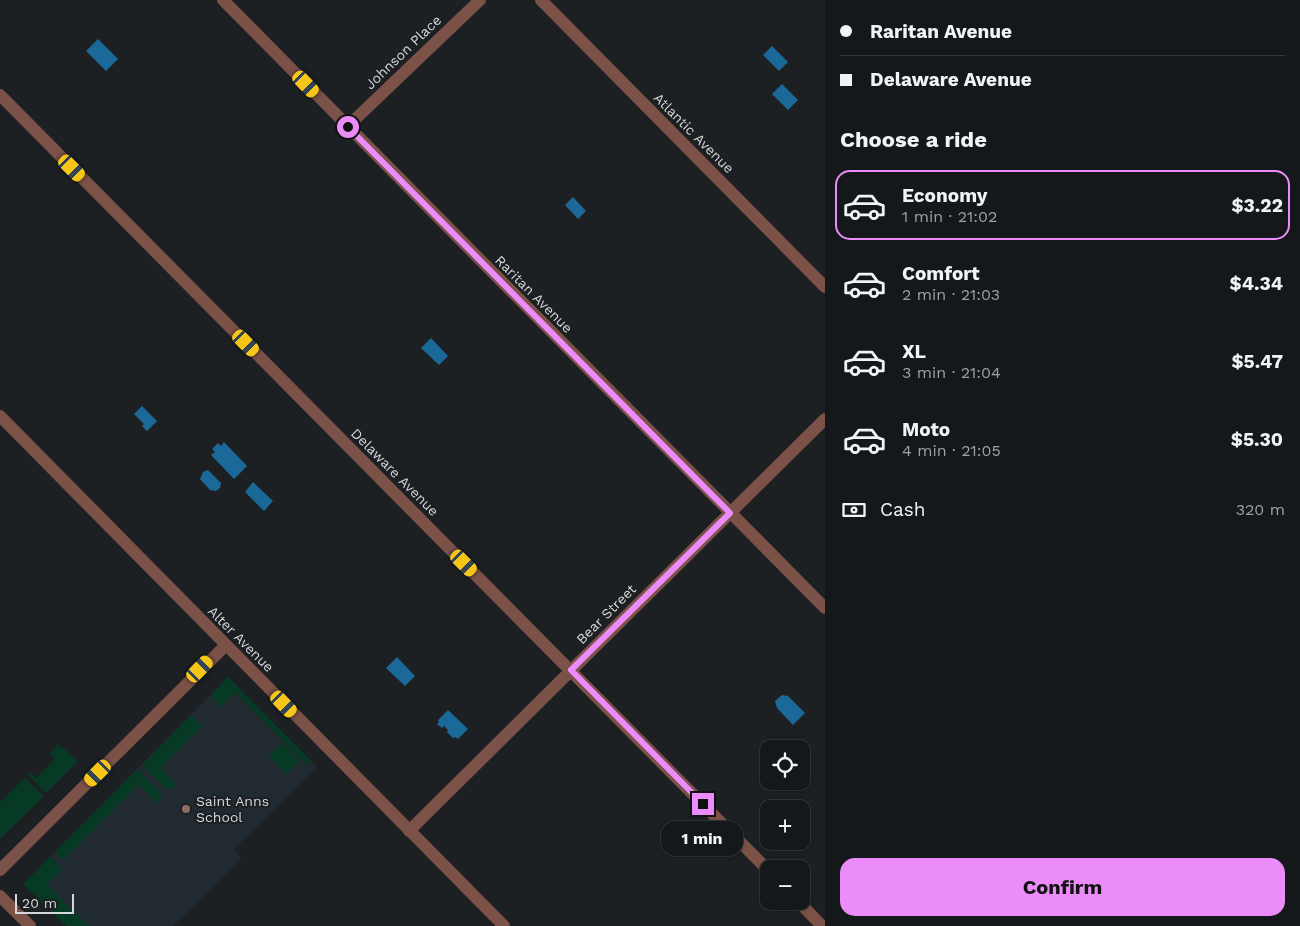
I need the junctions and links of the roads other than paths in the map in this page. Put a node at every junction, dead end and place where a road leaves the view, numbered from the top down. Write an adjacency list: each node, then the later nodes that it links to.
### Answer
1 (223, 0): 5 (street, Raritan Avenue)
2 (480, 0): 5 (street, Johnson Place)
3 (541, 0): 6 (street, Atlantic Avenue)
4 (2, 101): 12 (street, Delaware Avenue)
5 (348, 127): 9 (street, Raritan Avenue)
6 (825, 287)
7 (0, 416): 11 (street, Alter Avenue)
8 (825, 419): 9 (street, Bear Street)
9 (730, 513): 10 (street, Raritan Avenue); 12 (street, Bear Street)
10 (825, 608)
11 (226, 645): 13 (street, Alter Avenue); 15 (street)
12 (571, 670): 13 (street, Bear Street); 14 (street, Delaware Avenue)
13 (409, 831): 19 (street, Alter Avenue)
14 (760, 863)
15 (0, 870)
16 (0, 896): 18 (street)
17 (807, 910): 20 (street)
18 (30, 926)
19 (504, 926)
20 (822, 926)

